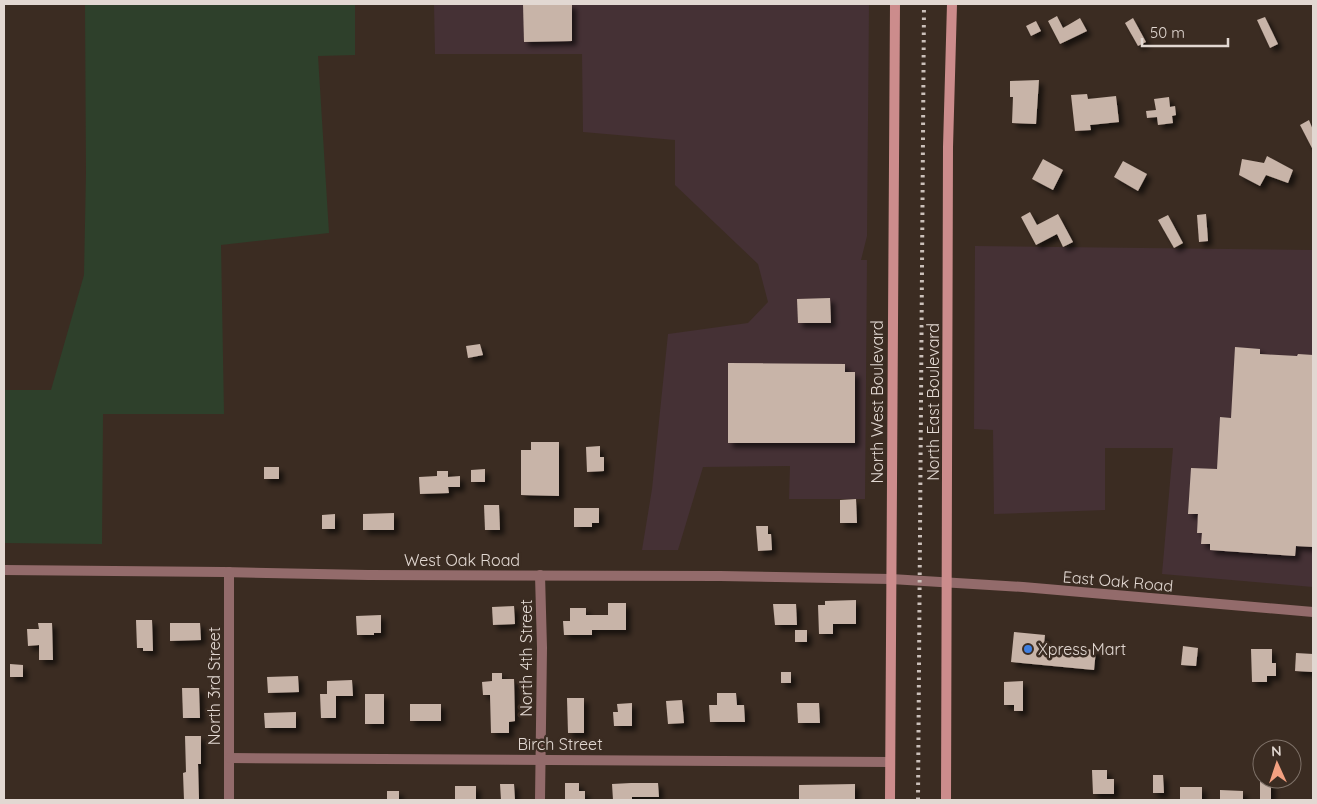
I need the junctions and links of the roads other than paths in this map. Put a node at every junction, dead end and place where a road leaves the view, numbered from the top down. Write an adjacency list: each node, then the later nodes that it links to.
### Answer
1 (895, 4): 6 (main road, North West Boulevard)
2 (952, 4): 8 (main road, North East Boulevard)
3 (4, 570): 4 (street, West Oak Road)
4 (228, 572): 5 (street, West Oak Road); 10 (street, North 3rd Street)
5 (540, 576): 6 (street, West Oak Road); 11 (street, North 4th Street)
6 (891, 579): 7 (street, West Oak Road); 12 (main road, North West Boulevard)
7 (920, 580): 8 (street, East Oak Road)
8 (947, 582): 9 (street, East Oak Road); 16 (main road, North East Boulevard)
9 (1313, 612)
10 (230, 758): 11 (street, Birch Street); 13 (street, North 3rd Street)
11 (540, 759): 12 (street, Birch Street); 14 (street, North 4th Street)
12 (890, 762): 15 (main road, North West Boulevard)
13 (230, 800)
14 (540, 800)
15 (890, 800)
16 (946, 800)

